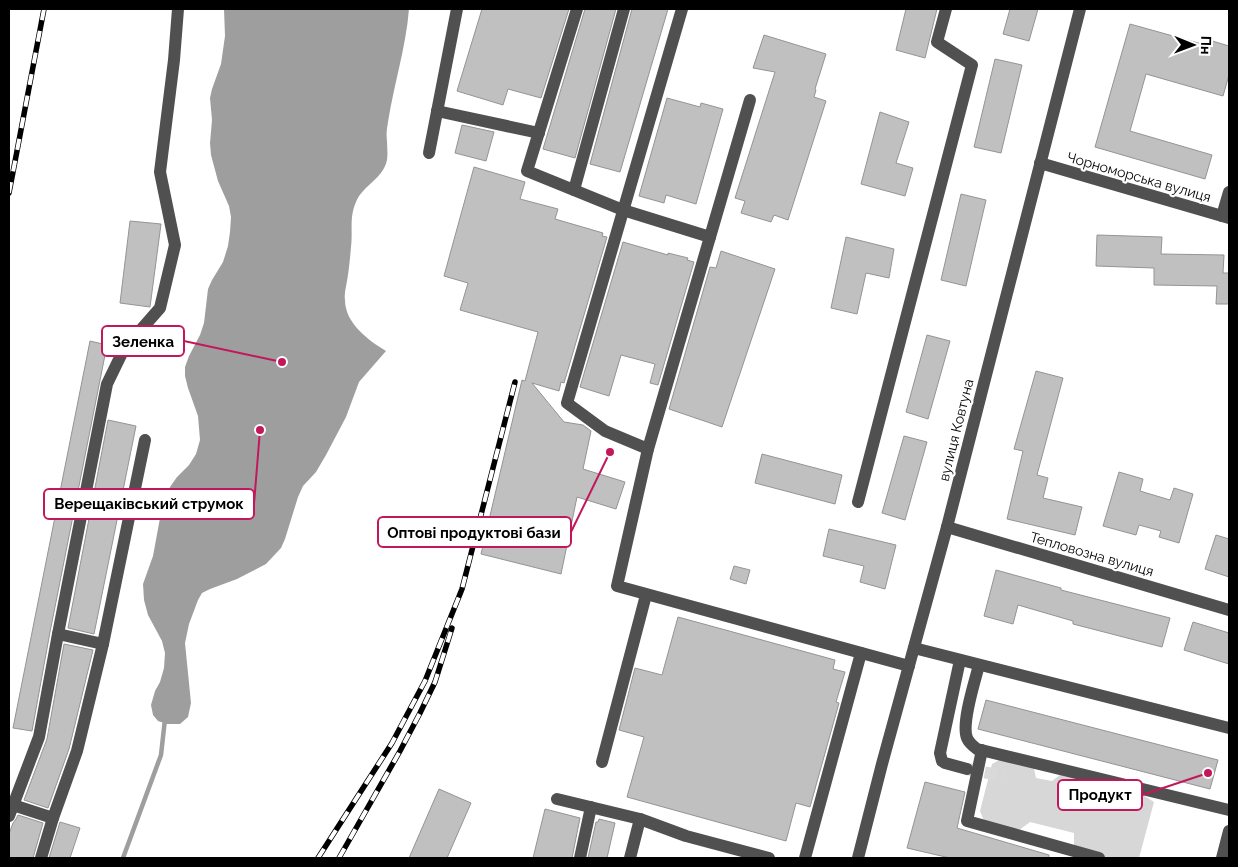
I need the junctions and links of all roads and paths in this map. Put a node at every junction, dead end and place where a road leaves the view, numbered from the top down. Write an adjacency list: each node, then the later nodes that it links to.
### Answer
1 (178, 9): 24 (street)
2 (457, 9): 9 (street)
3 (577, 9): 10 (street)
4 (624, 9): 13 (street)
5 (682, 9): 15 (street)
6 (946, 9): 20 (street)
7 (1080, 9): 12 (street, вулиця Ковтуна)
8 (750, 100): 17 (street)
9 (437, 111): 10 (street); 11 (street)
10 (539, 133): 13 (street)
11 (429, 153)
12 (1040, 164): 16 (street, Чорноморська вулиця); 21 (street, вулиця Ковтуна)
13 (574, 190): 15 (street)
14 (1229, 192): 16 (street)
15 (623, 210): 17 (street); 19 (street)
16 (1226, 217)
17 (710, 237): 19 (street)
18 (145, 440): 25 (street)
19 (648, 448): 22 (street)
20 (858, 502)
21 (947, 528): 23 (street, Тепловозна вулиця); 26 (street, вулиця Ковтуна)
22 (646, 594): 27 (street); 33 (street)
23 (1229, 610)
24 (58, 634): 25 (street); 38 (street)
25 (103, 644): 39 (street)
26 (914, 648): 28 (street); 30 (street, вулиця Ковтуна)
27 (861, 654): 30 (street); 46 (street)
28 (960, 660): 29 (street); 34 (street)
29 (979, 665): 31 (street); 32 (street)
30 (909, 666): 47 (street, вулиця Ковтуна)
31 (1229, 728)
32 (982, 750): 37 (street); 48 (street)
33 (602, 762)
34 (967, 769)
35 (557, 799): 36 (street)
36 (591, 807): 40 (street); 43 (street)
37 (1229, 810)
38 (11, 811): 39 (street)
39 (53, 818): 42 (street)
40 (640, 820): 44 (street); 45 (street)
41 (1229, 831): 49 (street)
42 (41, 858)
43 (580, 858)
44 (630, 858)
45 (769, 858)
46 (805, 858)
47 (858, 858)
48 (1099, 858)
49 (1222, 858)

